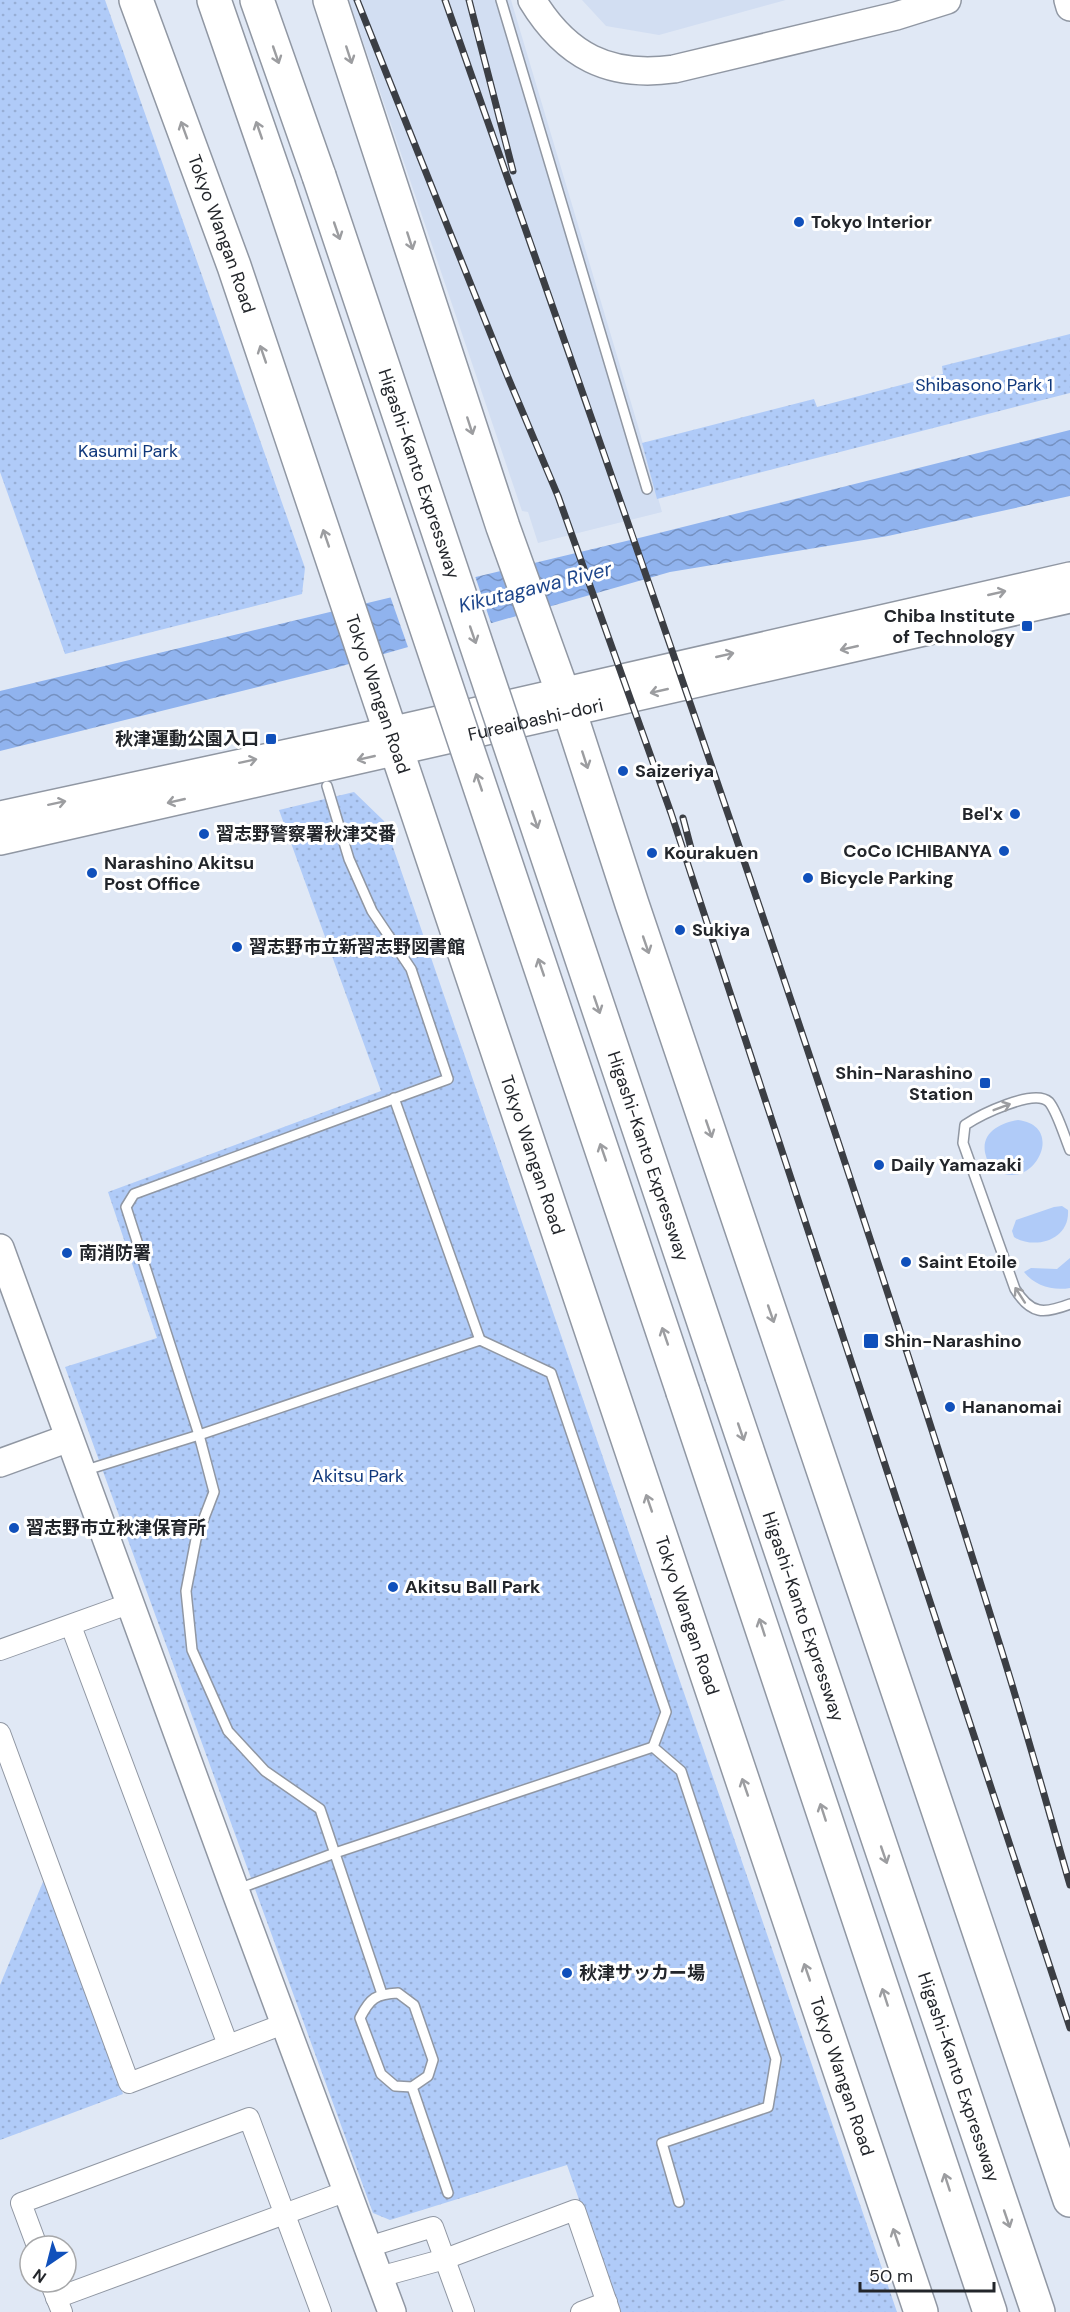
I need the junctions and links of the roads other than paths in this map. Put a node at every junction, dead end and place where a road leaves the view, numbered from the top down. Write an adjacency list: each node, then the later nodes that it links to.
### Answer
1 (136, 0): 16 (highway, Tokyo Wangan Road, one-way to 1)
2 (202, 0): 11 (highway)
3 (214, 0): 11 (highway)
4 (257, 0): 57 (highway, Higashi-Kanto Expressway, one-way to 57, bridge)
5 (330, 0): 15 (highway, one-way to 15)
6 (501, 0): 12 (lane)
7 (532, 0): 8 (street)
8 (947, 0)
9 (1068, 0): 10 (street)
10 (1070, 7)
11 (229, 43): 56 (highway, one-way to 11, bridge)
12 (647, 489)
13 (1070, 576): 15 (street, Fureaibashi-dori, one-way to 13)
14 (1070, 598): 15 (street, Fureaibashi-dori, one-way to 15)
15 (562, 689): 16 (street, Fureaibashi-dori); 42 (highway, one-way to 42)
16 (394, 741): 18 (street, Fureaibashi-dori, one-way to 16); 19 (street, Fureaibashi-dori, one-way to 19); 55 (highway, Tokyo Wangan Road, one-way to 16)
17 (327, 786): 20 (lane)
18 (0, 815)
19 (0, 841)
20 (394, 1098): 24 (lane); 25 (lane)
21 (1070, 1150): 23 (lane, one-way to 21)
22 (0, 1248): 26 (street)
23 (1070, 1304)
24 (480, 1340): 25 (lane); 33 (lane)
25 (198, 1435): 28 (lane); 34 (lane)
26 (69, 1438): 27 (street); 28 (street)
27 (0, 1463)
28 (81, 1472): 29 (street)
29 (131, 1603): 30 (street); 35 (street)
30 (71, 1626): 31 (street); 38 (street)
31 (0, 1650)
32 (0, 1733): 38 (street)
33 (653, 1747): 34 (lane); 43 (lane)
34 (335, 1853): 35 (lane); 36 (lane)
35 (235, 1890): 37 (street)
36 (382, 1994): 39 (lane); 39 (lane)
37 (286, 2024): 38 (street); 40 (street)
38 (228, 2045)
39 (412, 2087): 41 (lane)
40 (347, 2191): 44 (street); 46 (street)
41 (448, 2193)
42 (1070, 2200)
43 (679, 2202)
44 (285, 2213): 45 (street); 49 (street); 51 (street)
45 (33, 2234)
46 (368, 2247): 47 (street); 48 (street)
47 (445, 2259): 48 (street); 50 (street); 53 (street)
48 (379, 2277): 52 (street)
49 (56, 2297)
50 (609, 2307): 54 (street)
51 (317, 2311)
52 (392, 2312)
53 (464, 2312)
54 (581, 2312)
55 (921, 2312)
56 (990, 2312)
57 (1038, 2312)

